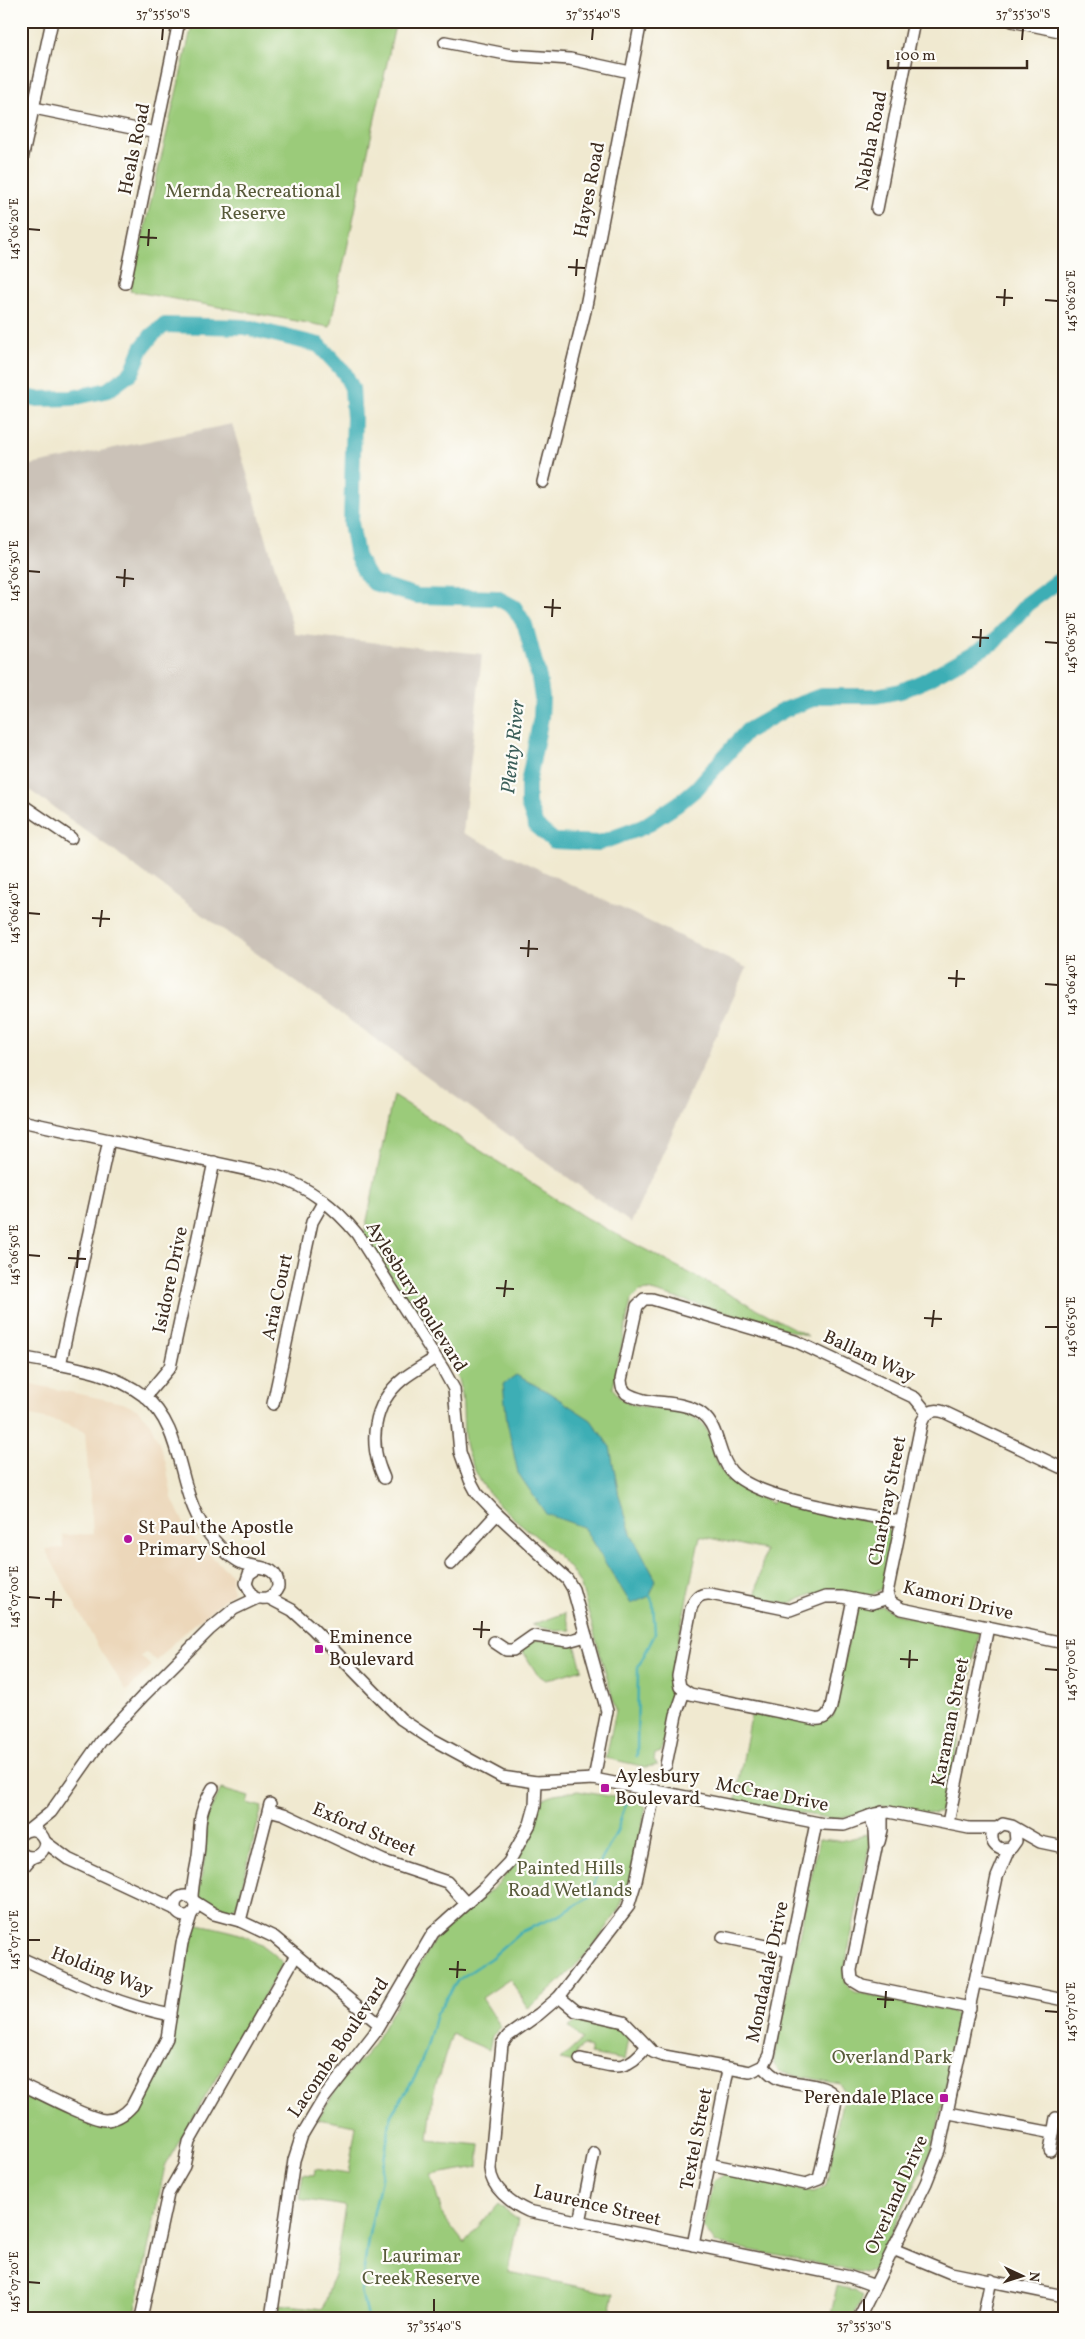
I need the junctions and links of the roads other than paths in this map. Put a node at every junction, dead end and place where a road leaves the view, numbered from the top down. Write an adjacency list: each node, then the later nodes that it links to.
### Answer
1 (52, 21): 9 (street)
2 (179, 21): 10 (street, Heals Road)
3 (641, 21): 8 (street, Hayes Road)
4 (914, 21): 12 (street, Nabha Road)
5 (1012, 21): 6 (street)
6 (1064, 32)
7 (444, 42): 8 (street)
8 (630, 72): 14 (street, Hayes Road)
9 (34, 108): 10 (street); 11 (street)
10 (156, 133): 13 (street, Heals Road)
11 (21, 164)
12 (877, 208)
13 (125, 283)
14 (543, 482)
15 (21, 804): 16 (street)
16 (71, 838)
17 (21, 1121): 18 (street, Aylesbury Boulevard)
18 (109, 1140): 19 (street, Aylesbury Boulevard); 23 (street)
19 (214, 1162): 20 (street, Aylesbury Boulevard); 24 (street, Isidore Drive)
20 (324, 1201): 22 (street, Aylesbury Boulevard); 25 (street, Aria Court)
21 (21, 1357): 23 (street)
22 (436, 1358): 28 (street); 29 (street, Aylesbury Boulevard)
23 (60, 1366): 24 (street)
24 (145, 1397): 31 (street)
25 (273, 1404)
26 (928, 1414): 27 (street); 30 (street, Charbray Street); 30 (street, Ballam Way)
27 (1064, 1469)
28 (384, 1478)
29 (497, 1514): 32 (street); 42 (street, Aylesbury Boulevard)
30 (901, 1522): 37 (street, Charbray Street)
31 (238, 1561): 33 (street); 34 (street)
32 (451, 1564)
33 (259, 1567): 34 (street); 35 (street)
34 (247, 1583): 36 (street); 39 (street)
35 (278, 1587): 36 (street); 40 (street)
36 (263, 1598): 39 (street); 40 (street)
37 (888, 1598): 38 (street, Kamori Drive); 41 (street, Kamori Drive)
38 (853, 1600): 45 (street, Kamori Drive); 45 (street)
39 (234, 1609): 51 (street)
40 (292, 1610): 48 (street, McCrae Drive)
41 (988, 1627): 44 (street, Kamori Drive); 55 (street, Karaman Street)
42 (586, 1636): 43 (street); 47 (street, Aylesbury Boulevard)
43 (494, 1642)
44 (1064, 1643)
45 (684, 1692): 46 (street)
46 (666, 1765)
47 (594, 1779): 48 (street, McCrae Drive); 50 (street, McCrae Drive)
48 (536, 1782): 70 (street, Lacombe Boulevard)
49 (214, 1788): 71 (street)
50 (655, 1790): 54 (street, McCrae Drive); 78 (street, Laurence Street)
51 (51, 1812): 59 (street); 60 (street)
52 (882, 1812): 53 (street, McCrae Drive); 55 (street, McCrae Drive); 64 (street)
53 (868, 1816): 54 (street, McCrae Drive); 64 (street)
54 (816, 1823): 74 (street, Mondadale Drive)
55 (948, 1823): 56 (street, McCrae Drive)
56 (969, 1828): 57 (street, McCrae Drive); 62 (street, McCrae Drive)
57 (995, 1828): 58 (street); 62 (street)
58 (1015, 1830): 61 (street); 65 (street)
59 (26, 1832): 60 (street)
60 (44, 1839): 66 (street); 67 (street)
61 (1040, 1842): 63 (street); 65 (street)
62 (993, 1843): 65 (street); 69 (street, Overland Drive)
63 (1064, 1846)
64 (876, 1848): 80 (street)
65 (1010, 1848): 69 (street, Overland Drive)
66 (31, 1855): 67 (street); 68 (street)
67 (68, 1859): 71 (street)
68 (21, 1870)
69 (997, 1877): 77 (street, Overland Drive)
70 (466, 1902): 72 (street, Exford Street); 82 (street, Lacombe Boulevard)
71 (186, 1906): 72 (street); 81 (street)
72 (240, 1921): 75 (street)
73 (723, 1937): 74 (street)
74 (790, 1951): 85 (street, Mondadale Drive)
75 (296, 1955): 82 (street); 100 (street)
76 (21, 1958): 81 (street, Holding Way)
77 (975, 1982): 79 (street); 80 (street, Overland Drive)
78 (559, 1997): 83 (street, Mondadale Drive); 94 (street, Laurence Street)
79 (1064, 2000)
80 (970, 2008): 88 (street, Overland Drive)
81 (171, 2015): 87 (street)
82 (379, 2024): 101 (street, Lacombe Boulevard)
83 (647, 2046): 84 (street); 86 (street, Mondadale Drive)
84 (580, 2059)
85 (763, 2066): 86 (street, Mondadale Drive); 93 (street)
86 (728, 2070): 93 (street, Textel Street)
87 (21, 2084)
88 (949, 2113): 90 (street); 96 (street, Overland Drive)
89 (1056, 2118): 90 (street)
90 (1053, 2134): 91 (street)
91 (1050, 2150)
92 (594, 2153): 94 (street)
93 (709, 2164): 95 (street, Textel Street)
94 (580, 2222): 95 (street, Laurence Street)
95 (693, 2245): 98 (street, Laurence Street)
96 (893, 2249): 97 (street); 98 (street, Overland Drive)
97 (991, 2280): 99 (street); 103 (street)
98 (875, 2286): 102 (street, Overland Drive)
99 (1064, 2296)
100 (141, 2318)
101 (271, 2318)
102 (859, 2318)
103 (983, 2318)

